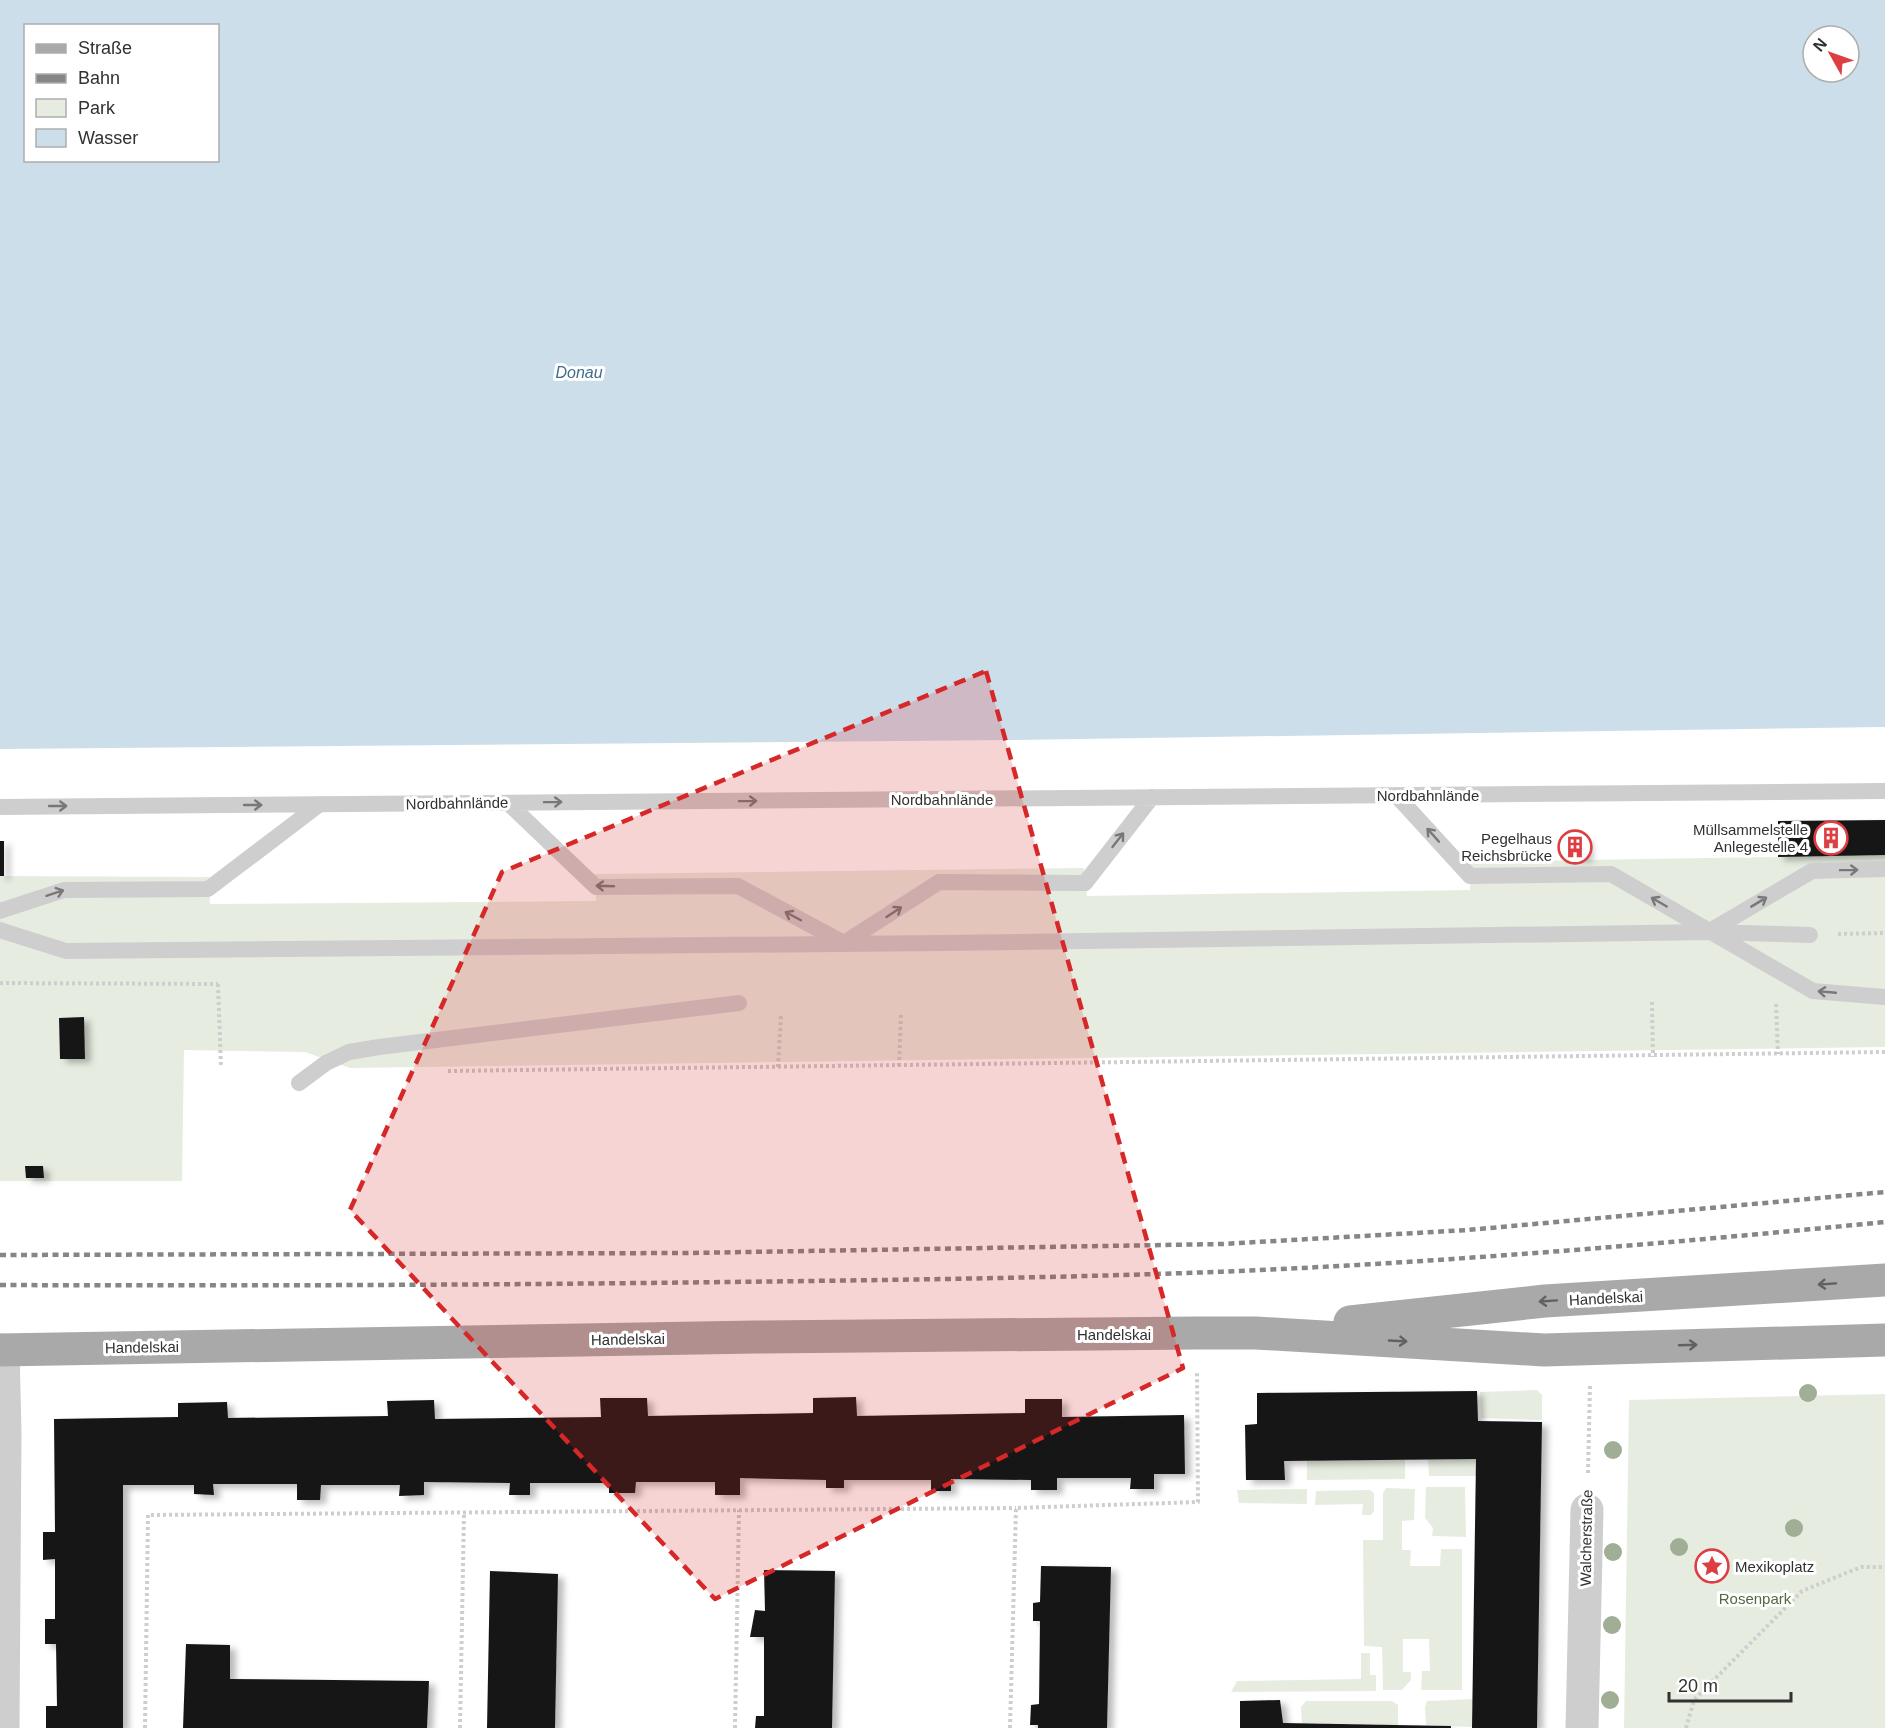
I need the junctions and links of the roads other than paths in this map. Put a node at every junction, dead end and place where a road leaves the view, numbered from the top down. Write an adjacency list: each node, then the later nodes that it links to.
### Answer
1 (1885, 791): 2 (lane, Nordbahnlände)
2 (1396, 795): 3 (lane, Nordbahnlände); 10 (lane, one-way to 2)
3 (1152, 797): 4 (lane, Nordbahnlände, one-way to 3); 12 (lane, one-way to 3)
4 (508, 803): 5 (lane, Nordbahnlände); 12 (lane, one-way to 4)
5 (320, 804): 6 (lane, Nordbahnlände, one-way to 5); 8 (lane, one-way to 5)
6 (0, 807)
7 (1885, 869): 10 (lane, one-way to 7)
8 (0, 911)
9 (0, 930): 12 (lane)
10 (1709, 932): 11 (lane); 12 (lane); 13 (lane, one-way to 10)
11 (1810, 935)
12 (844, 943)
13 (1885, 997)
14 (740, 1003): 15 (lane)
15 (299, 1083)
16 (1885, 1280): 17 (main road, Handelskai, one-way to 17)
17 (1256, 1333): 18 (main road, Handelskai, one-way to 18); 19 (main road, Handelskai)
18 (1885, 1340)
19 (2, 1350): 21 (street)
20 (1587, 1510): 23 (street, Walcherstraße)
21 (2, 1674): 22 (street)
22 (3, 1728)
23 (1582, 1728)

